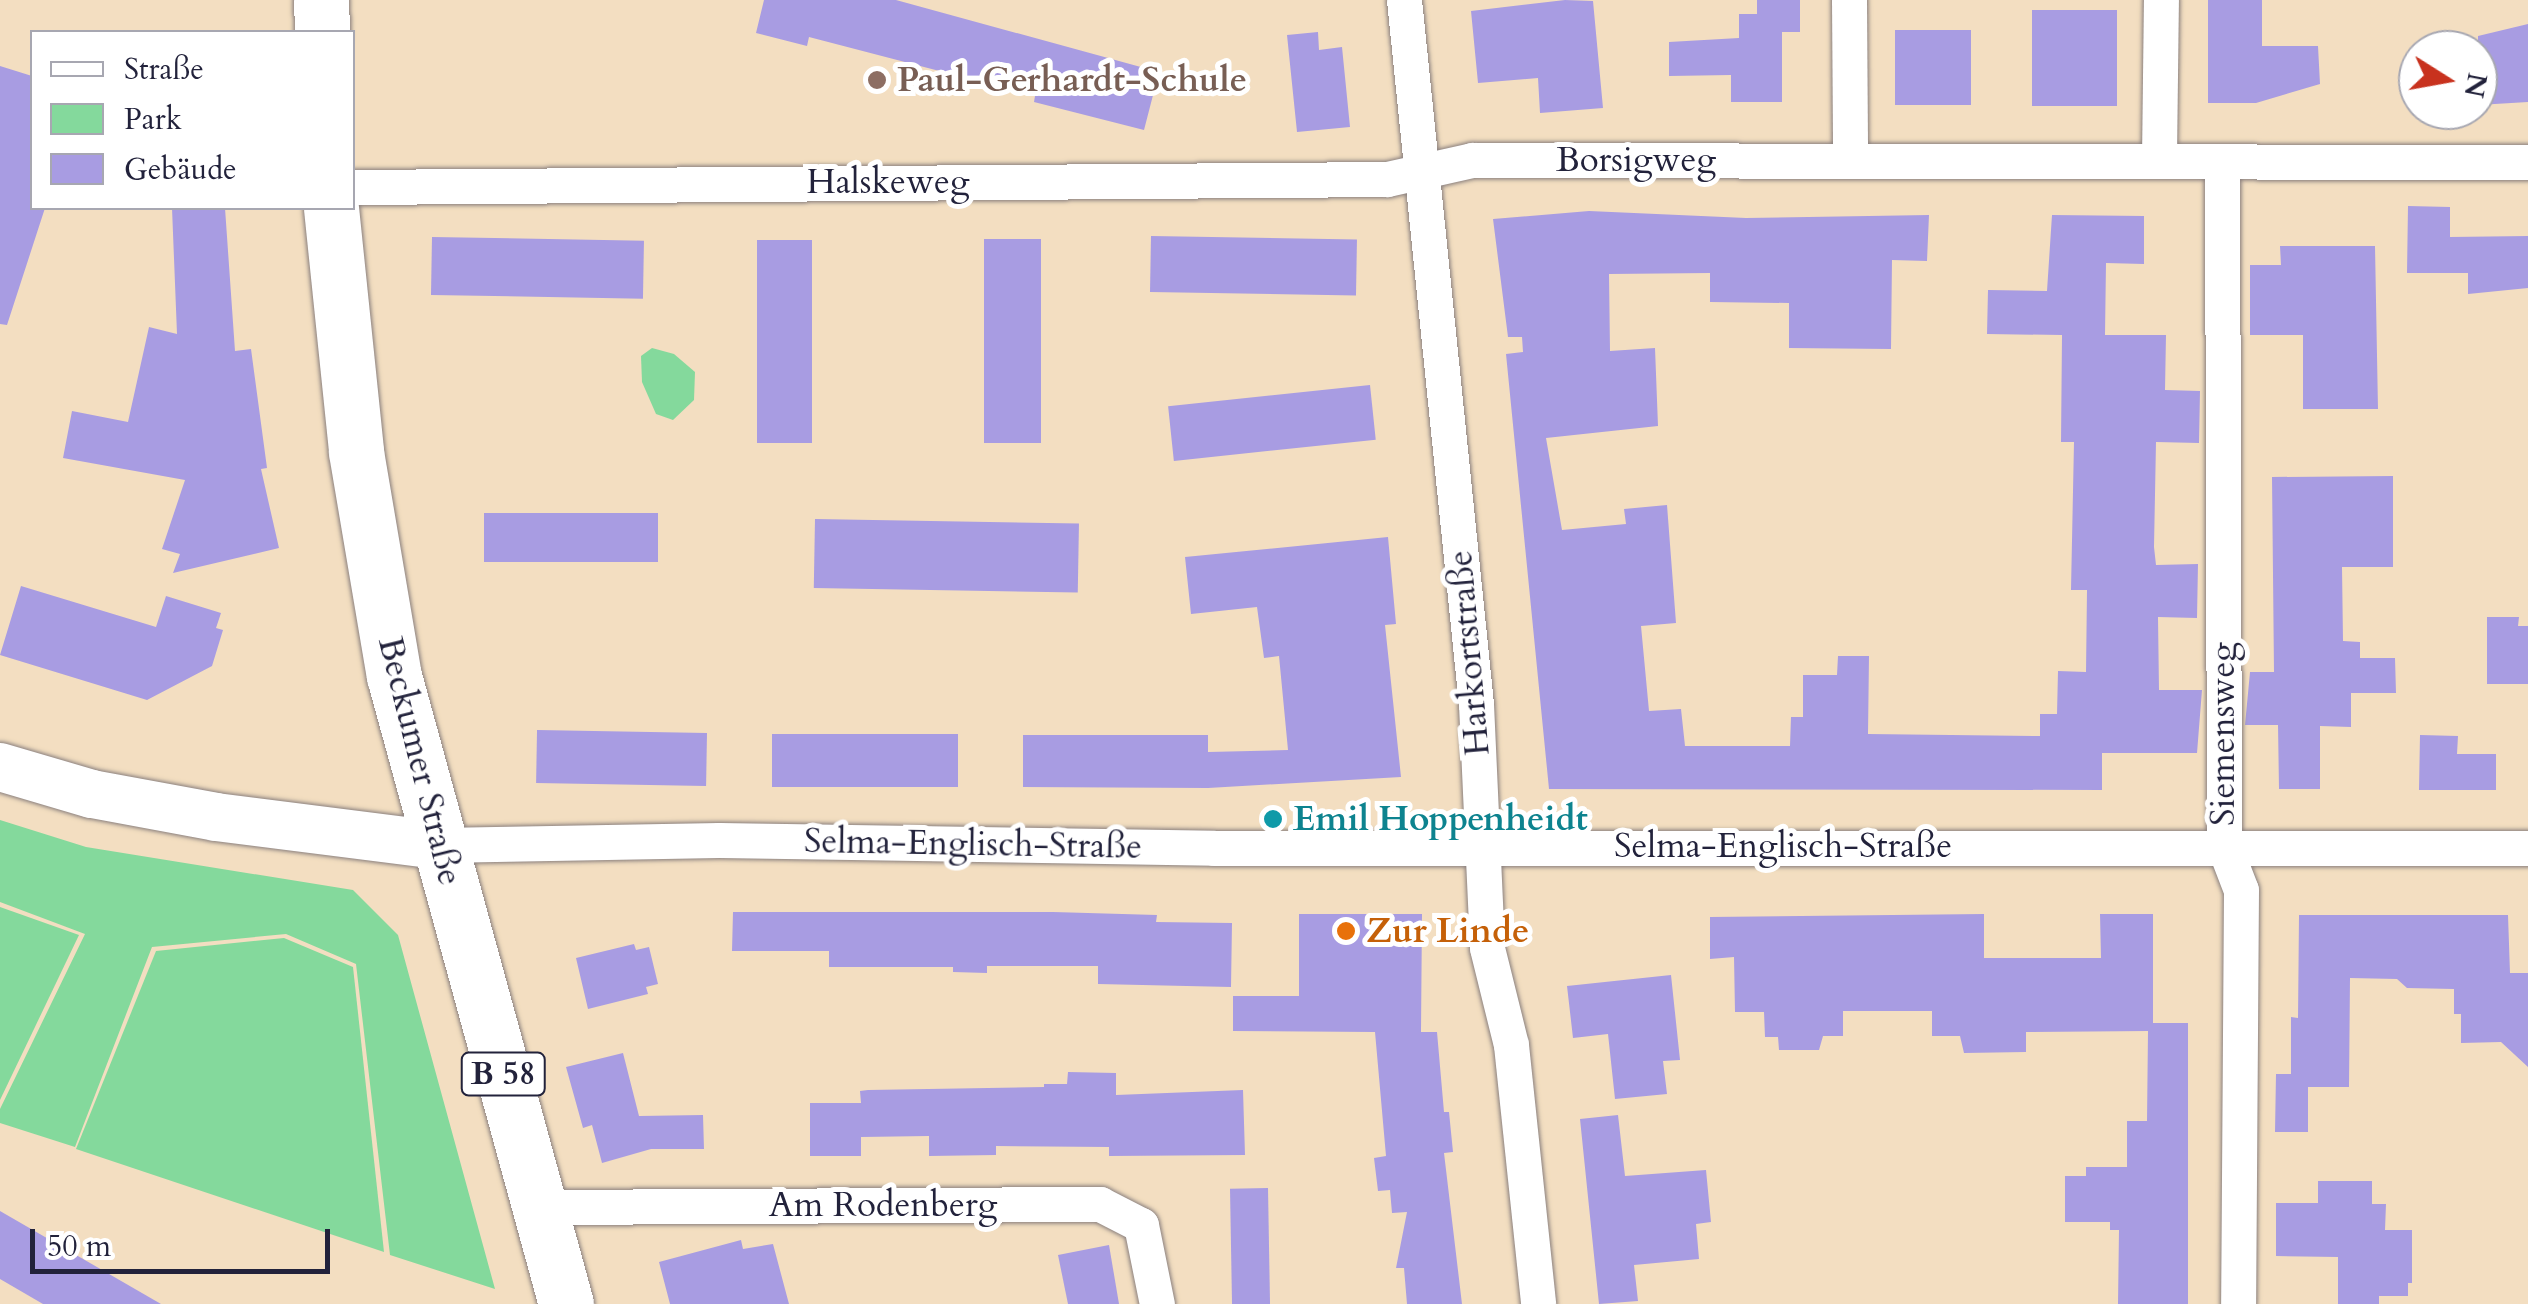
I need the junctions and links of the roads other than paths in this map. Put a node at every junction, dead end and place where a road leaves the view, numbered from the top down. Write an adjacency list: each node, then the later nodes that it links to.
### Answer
1 (321, 0): 5 (main road)
2 (1404, 0): 10 (street, Harkortstraße)
3 (1849, 0): 7 (street)
4 (2161, 0): 6 (street)
5 (322, 30)
6 (2159, 158): 7 (street, Borsigweg); 8 (street, Borsigweg)
7 (1850, 159): 10 (street, Borsigweg)
8 (2222, 161): 9 (street, Borsigweg); 15 (street, Siemensweg)
9 (2528, 162)
10 (1422, 172): 11 (street, Halskeweg); 16 (street, Harkortstraße)
11 (355, 187)
12 (330, 210): 14 (main road, Beckumer Straße / B 58)
13 (0, 767): 14 (main road)
14 (439, 844): 16 (street, Selma-Englisch-Straße); 18 (main road, Beckumer Straße / B 58)
15 (2224, 846): 16 (street, Selma-Englisch-Straße); 17 (street, Selma-Englisch-Straße); 22 (street, Siemensweg)
16 (1483, 848): 21 (street, Harkortstraße)
17 (2528, 848)
18 (540, 1206): 19 (main road, Beckumer Straße / B 58); 20 (street, Am Rodenberg)
19 (566, 1304)
20 (1157, 1304)
21 (1538, 1304)
22 (2238, 1304)

